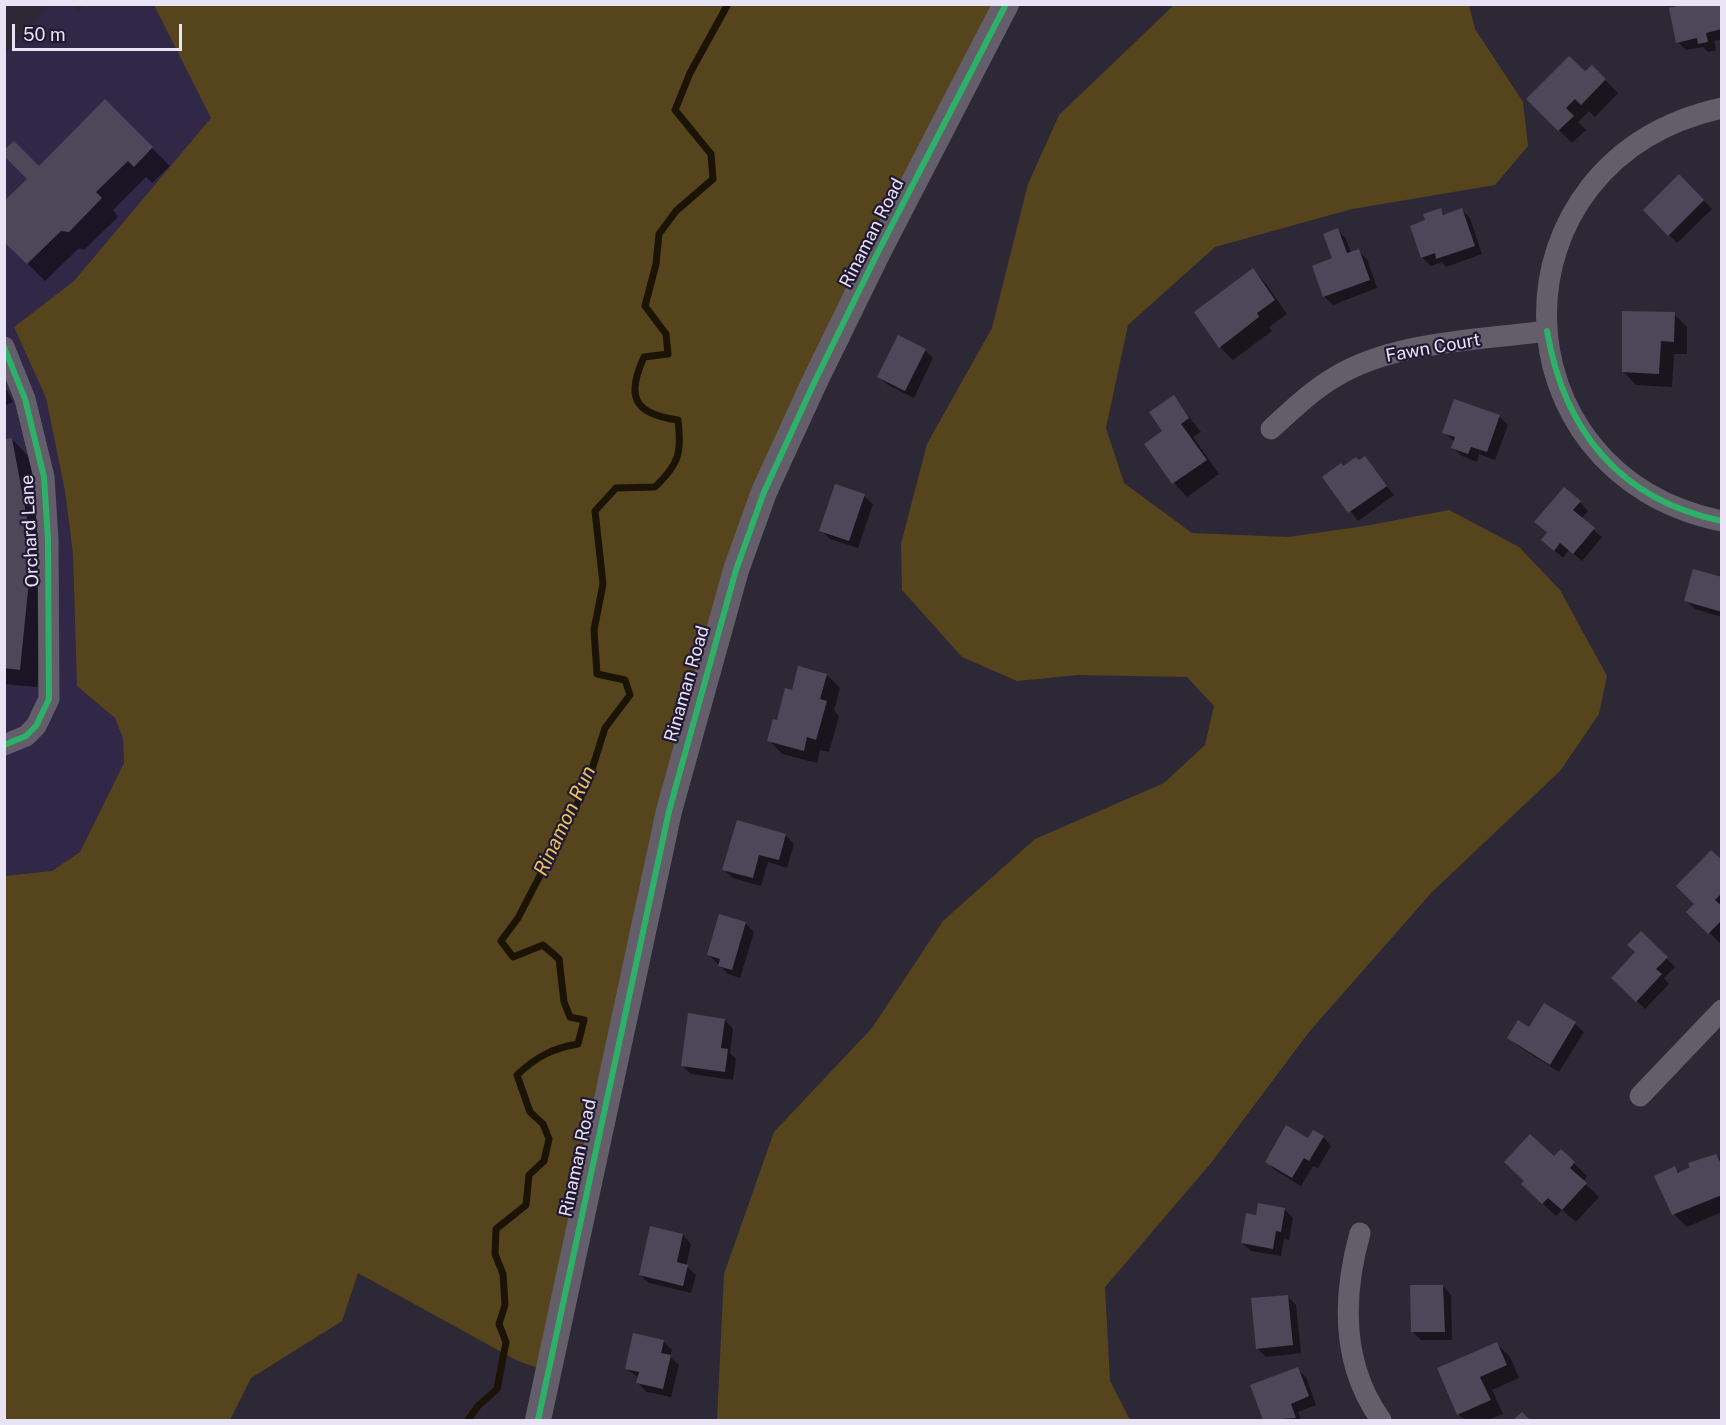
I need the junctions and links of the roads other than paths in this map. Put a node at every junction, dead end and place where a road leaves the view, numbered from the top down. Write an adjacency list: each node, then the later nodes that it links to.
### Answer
1 (1006, 4): 11 (street, Rinaman Road)
2 (1722, 108): 3 (street)
3 (1546, 331): 5 (street, Fawn Court); 6 (street)
4 (4, 347): 7 (street, Orchard Lane)
5 (1270, 429)
6 (1722, 521)
7 (4, 745)
8 (1722, 1010): 9 (street)
9 (1640, 1096)
10 (1360, 1233): 12 (street)
11 (538, 1420)
12 (1381, 1420)

